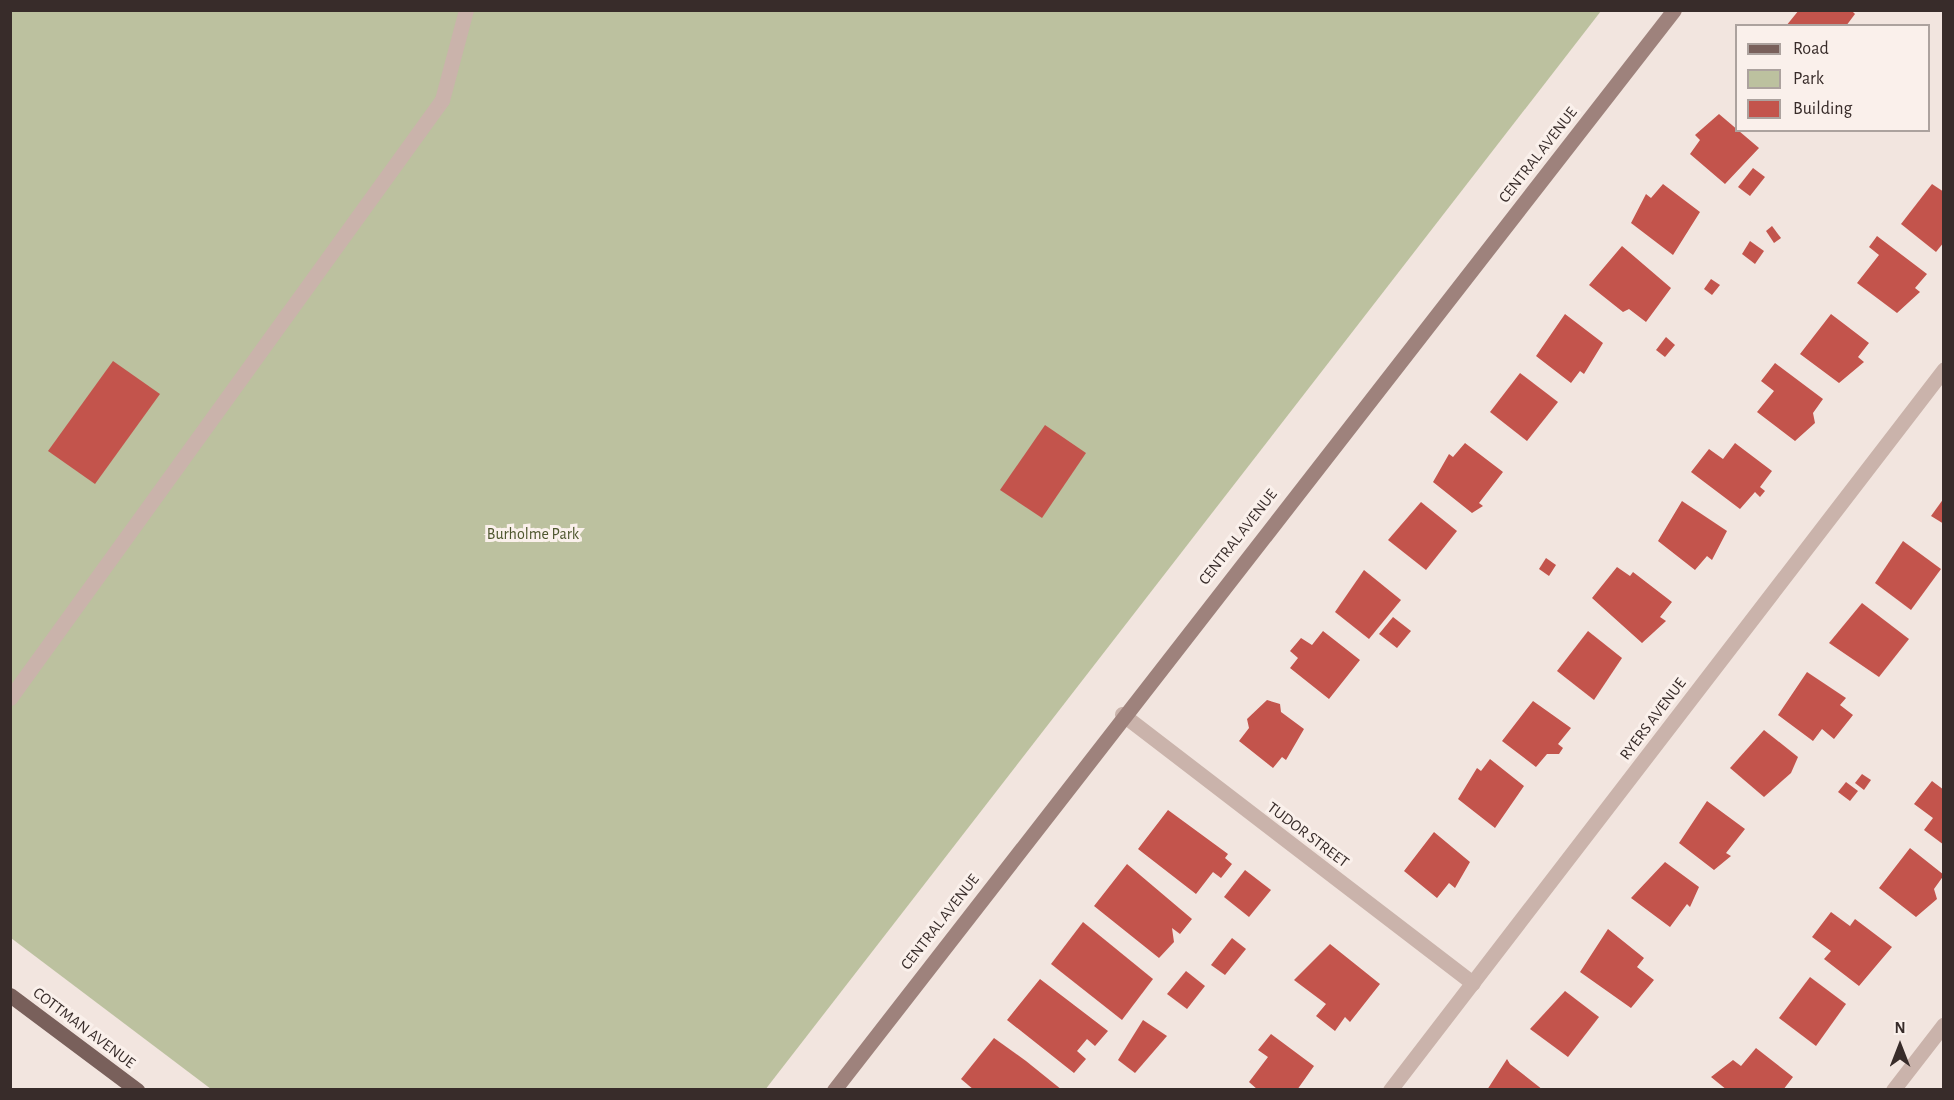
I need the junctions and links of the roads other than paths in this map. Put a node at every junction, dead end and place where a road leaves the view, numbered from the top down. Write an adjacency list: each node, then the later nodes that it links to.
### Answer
1 (466, 10): 4 (street)
2 (1674, 10): 5 (main road, CENTRAL AVENUE)
3 (1944, 369): 6 (street, RYERS AVENUE)
4 (10, 698)
5 (1122, 714): 6 (street, TUDOR STREET); 10 (main road, CENTRAL AVENUE)
6 (1473, 983): 11 (street, RYERS AVENUE)
7 (10, 995): 9 (main road, COTTMAN AVENUE)
8 (1944, 1024): 12 (street)
9 (137, 1089)
10 (834, 1089)
11 (1390, 1089)
12 (1893, 1089)

